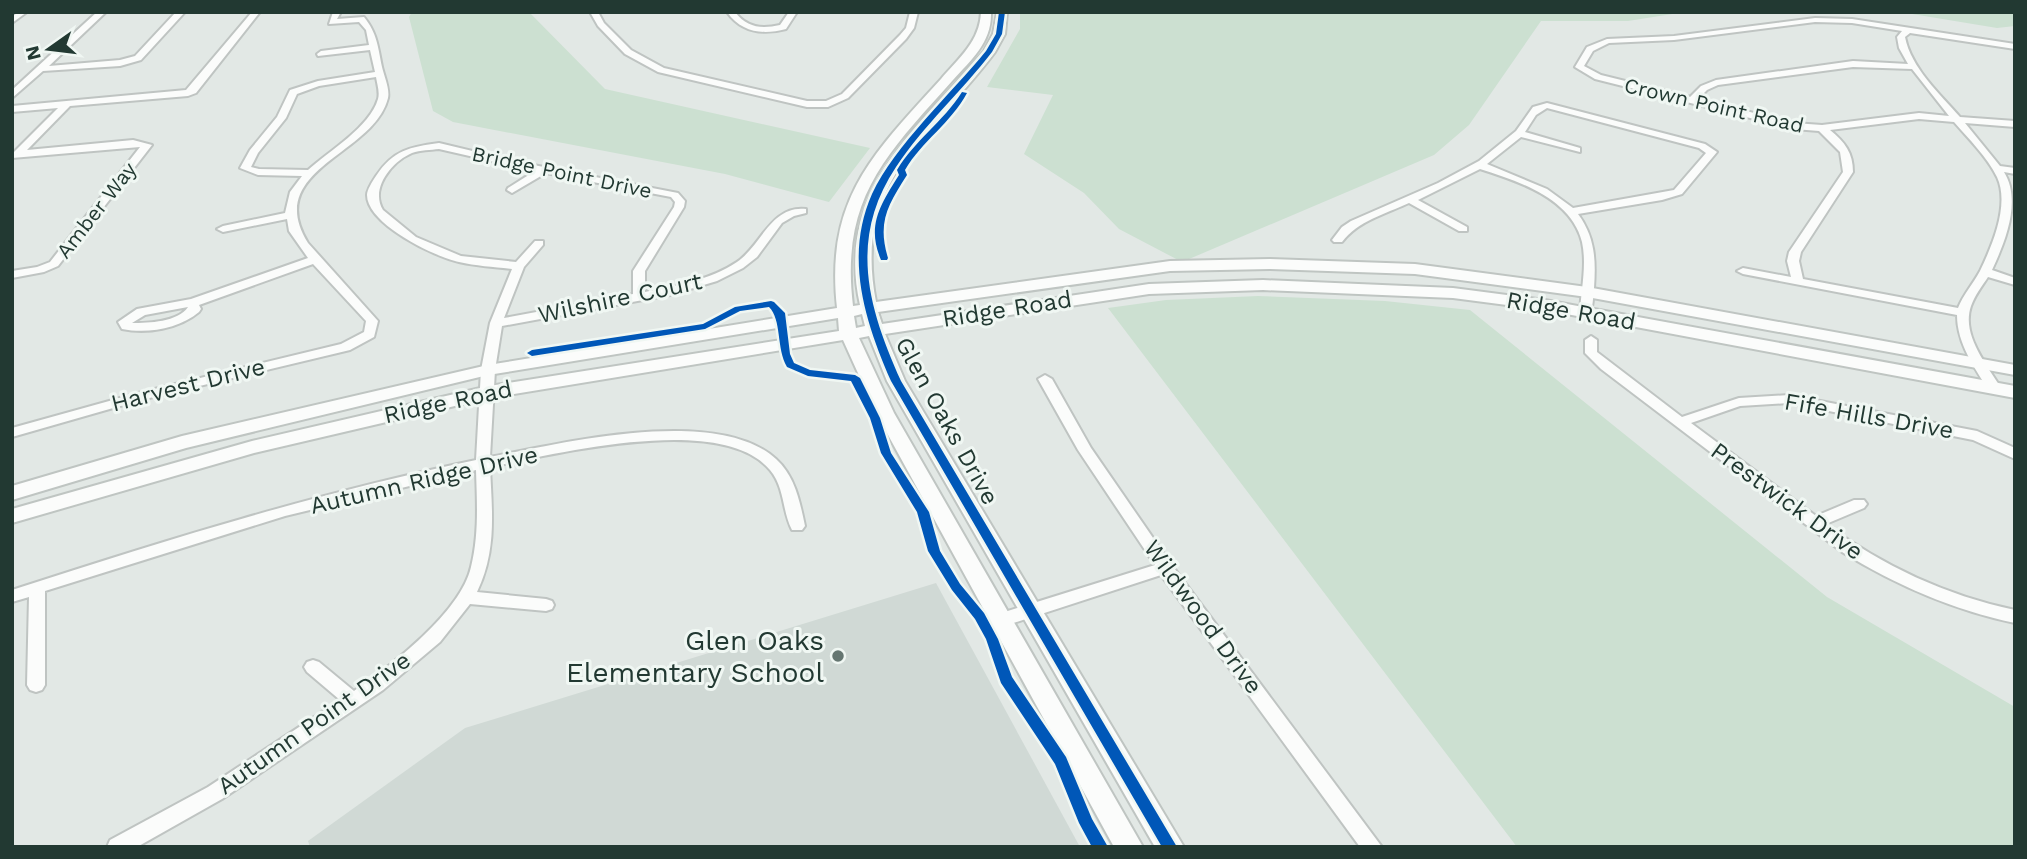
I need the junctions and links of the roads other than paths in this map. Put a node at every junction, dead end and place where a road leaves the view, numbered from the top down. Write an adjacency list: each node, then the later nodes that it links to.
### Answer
1 (23, 12): 13 (street)
2 (102, 12): 19 (street)
3 (181, 12): 19 (street)
4 (256, 12): 23 (street)
5 (337, 12): 12 (street)
6 (594, 12): 9 (street)
7 (731, 12): 8 (street)
8 (793, 12)
9 (914, 12)
10 (986, 12): 31 (main road, Glen Oaks Drive)
11 (1002, 12): 31 (main road, Glen Oaks Drive)
12 (361, 16): 15 (street)
13 (12, 21)
14 (1908, 30): 16 (street); 18 (street); 22 (street, Crown Point Road)
15 (374, 47): 17 (street); 20 (street)
16 (2015, 47)
17 (321, 54)
18 (1914, 66): 22 (street); 25 (street)
19 (41, 69): 21 (street)
20 (378, 74): 36 (street); 36 (street)
21 (12, 95)
22 (1691, 101): 27 (street, Crown Point Road)
23 (66, 104): 24 (street); 30 (street)
24 (12, 109)
25 (1956, 117): 26 (street, Crown Point Road); 27 (street, Crown Point Road); 33 (street)
26 (2015, 124)
27 (1822, 128): 53 (street)
28 (1518, 133): 29 (street); 32 (street); 40 (street)
29 (1577, 150)
30 (15, 157): 51 (street, Amber Way)
31 (888, 161): 59 (main road, Glen Oaks Drive); 60 (main road, Glen Oaks Drive)
32 (1479, 165): 38 (street); 40 (street)
33 (1996, 169): 35 (street); 42 (street)
34 (543, 171): 37 (street); 48 (street, Bridge Point Drive); 56 (street, Bridge Point Drive)
35 (2015, 171)
36 (310, 173): 41 (street)
37 (512, 190)
38 (1409, 199): 44 (street); 45 (street)
39 (802, 211): 56 (street, Wilshire Court)
40 (1571, 212): 55 (street)
41 (290, 215): 43 (street); 47 (street)
42 (2009, 220): 50 (street)
43 (223, 229)
44 (1463, 229)
45 (1338, 240)
46 (539, 243): 48 (street, Autumn Point Drive)
47 (314, 260): 58 (street); 75 (street, Harvest Drive)
48 (519, 266): 63 (street, Autumn Point Drive)
49 (1742, 271): 53 (street)
50 (1985, 272): 54 (street); 62 (street)
51 (12, 275)
52 (1059, 280): 55 (main road, Ridge Road); 57 (main road); 59 (main road, Ridge Road)
53 (1798, 282): 62 (street)
54 (2015, 282)
55 (1587, 292): 61 (street); 67 (main road, Ridge Road)
56 (639, 297): 63 (street, Wilshire Court)
57 (1068, 299): 61 (main road, Ridge Road); 64 (main road, Ridge Road)
58 (192, 303): 58 (street)
59 (866, 309): 60 (main road, Ridge Road); 64 (main road, Glen Oaks Drive)
60 (845, 312): 65 (main road, Glen Oaks Drive); 68 (main road, Ridge Road)
61 (1586, 313): 71 (main road, Ridge Road)
62 (1963, 313): 67 (street)
63 (496, 323): 68 (street, Autumn Point Drive)
64 (873, 330): 65 (main road, Ridge Road); 88 (main road, Glen Oaks Drive)
65 (848, 333): 72 (main road, Ridge Road); 90 (main road, Glen Oaks Drive)
66 (1591, 340): 74 (street, Prestwick Drive)
67 (1980, 364): 69 (main road, Ridge Road); 71 (street)
68 (488, 370): 72 (street, Autumn Point Drive); 78 (main road, Ridge Road)
69 (2015, 370)
70 (1045, 379): 83 (street, Wildwood Drive)
71 (1994, 388): 73 (main road, Ridge Road)
72 (489, 392): 77 (street, Autumn Point Drive); 80 (main road, Ridge Road)
73 (2015, 392)
74 (1681, 422): 76 (street, Fife Hills Drive); 81 (street, Prestwick Drive)
75 (12, 433)
76 (2015, 454)
77 (483, 462): 82 (street, Autumn Ridge Drive); 84 (street, Autumn Ridge Drive); 86 (street, Autumn Point Drive)
78 (12, 493)
79 (1859, 504): 81 (street)
80 (12, 516)
81 (1813, 523): 89 (street, Prestwick Drive)
82 (797, 526)
83 (1165, 568): 88 (street); 97 (street, Wildwood Drive)
84 (37, 587): 85 (street, Autumn Ridge Drive); 92 (street)
85 (12, 596)
86 (466, 597): 87 (street); 93 (street, Autumn Point Drive)
87 (545, 604)
88 (1031, 610): 90 (street); 96 (main road, Glen Oaks Drive)
89 (2015, 617)
90 (1001, 620): 95 (main road, Glen Oaks Drive)
91 (313, 667): 93 (street)
92 (36, 685)
93 (353, 701): 94 (street, Autumn Point Drive)
94 (117, 847)
95 (1129, 847)
96 (1170, 847)
97 (1372, 847)

